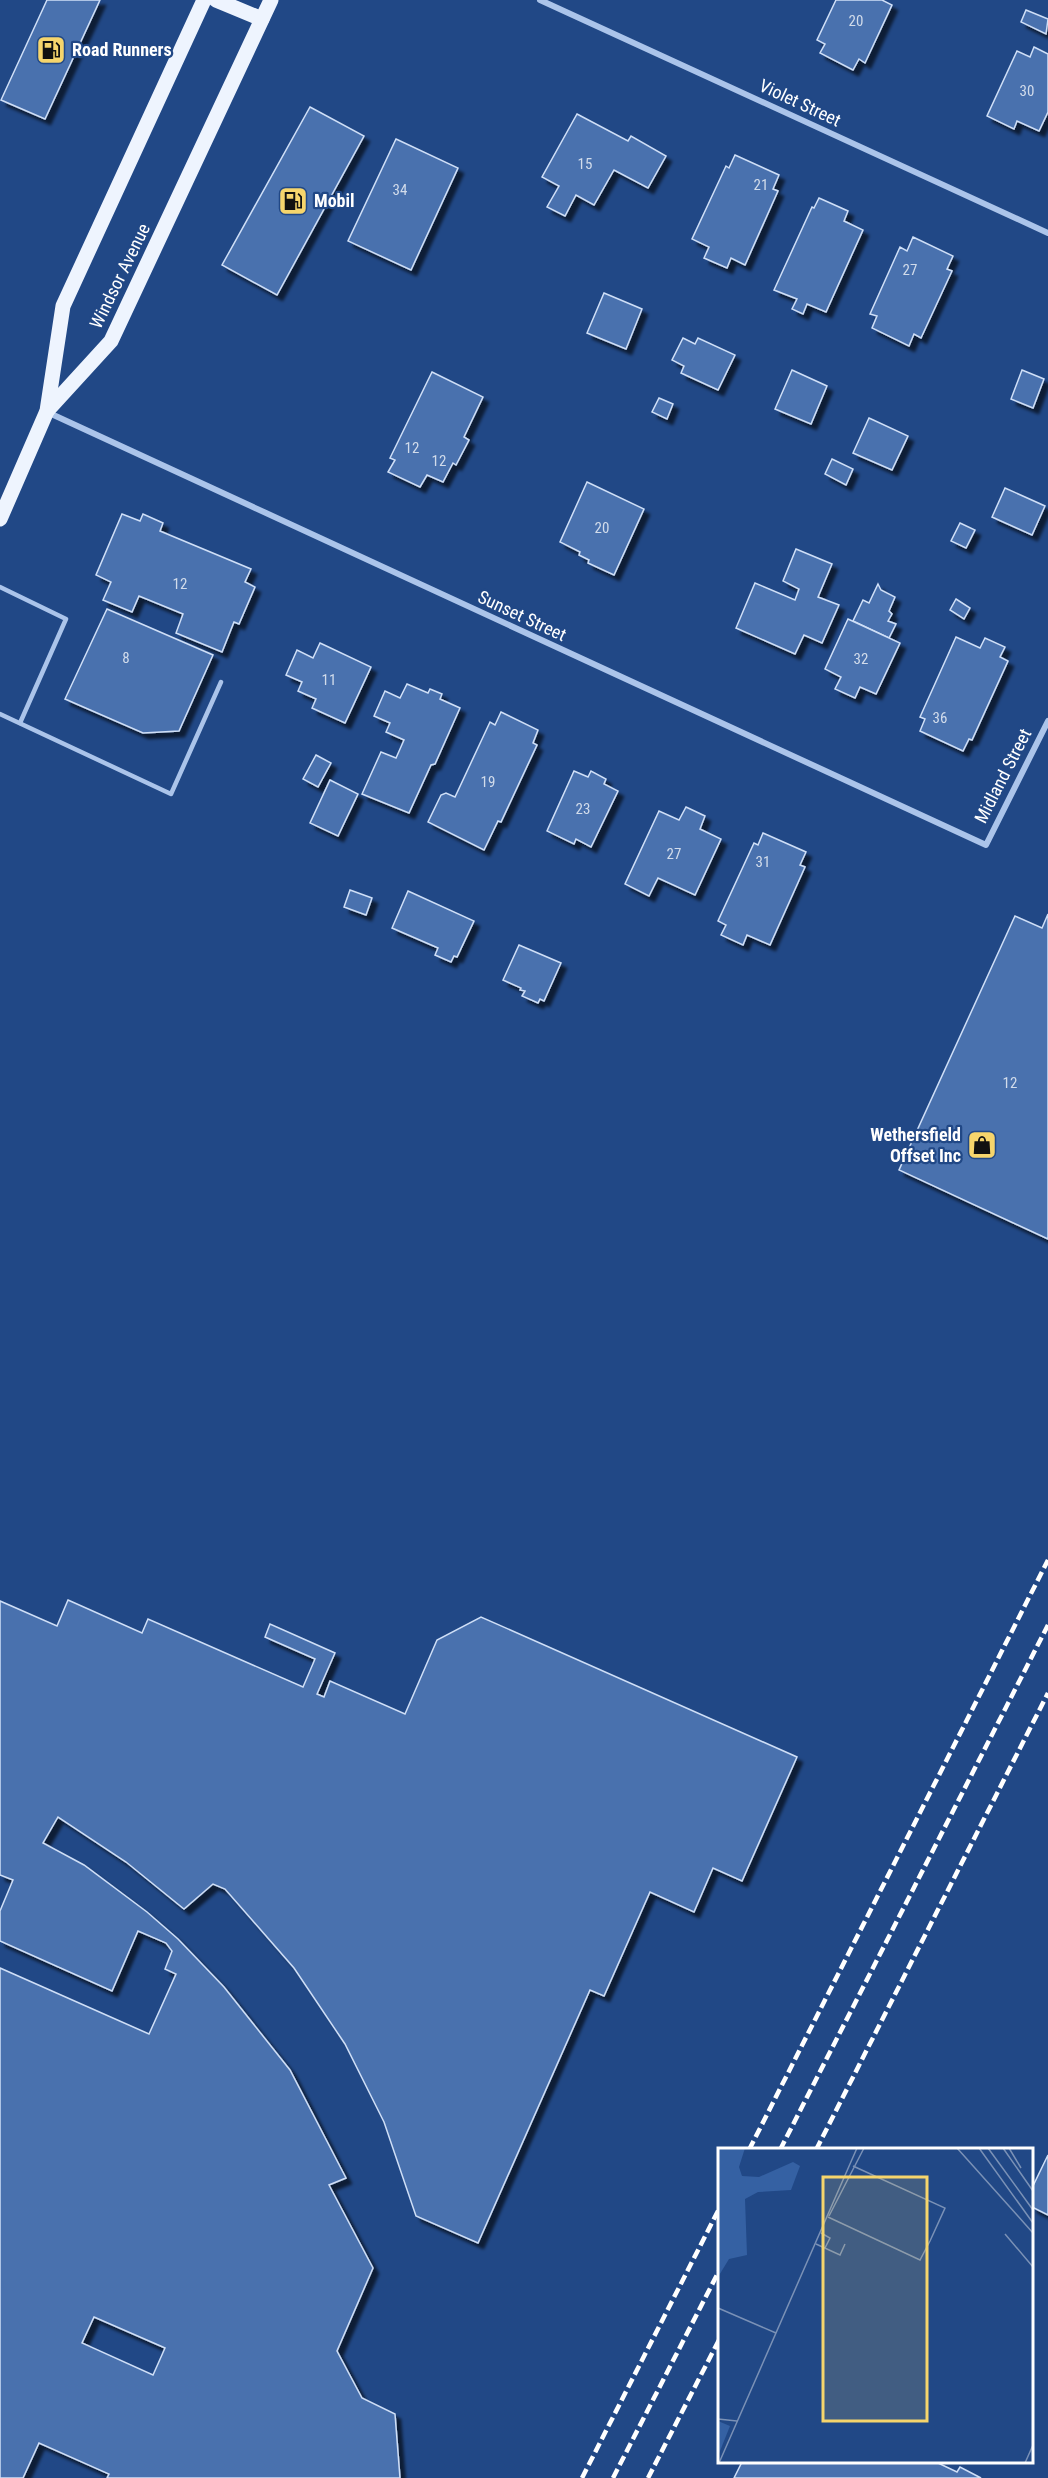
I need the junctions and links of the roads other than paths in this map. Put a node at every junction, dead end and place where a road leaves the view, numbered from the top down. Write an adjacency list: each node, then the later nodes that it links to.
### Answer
1 (204, 0): 7 (main road, Windsor Avenue)
2 (216, 0): 5 (main road)
3 (271, 0): 5 (main road, Windsor Avenue)
4 (540, 0): 6 (street, Violet Street)
5 (262, 20): 7 (main road, Windsor Avenue)
6 (1048, 233)
7 (47, 411): 8 (main road); 14 (street, Sunset Street)
8 (0, 519)
9 (0, 587): 13 (lane)
10 (221, 682): 13 (lane)
11 (0, 714): 13 (lane)
12 (1048, 721): 14 (street, Midland Street)
13 (20, 723)
14 (986, 845)

